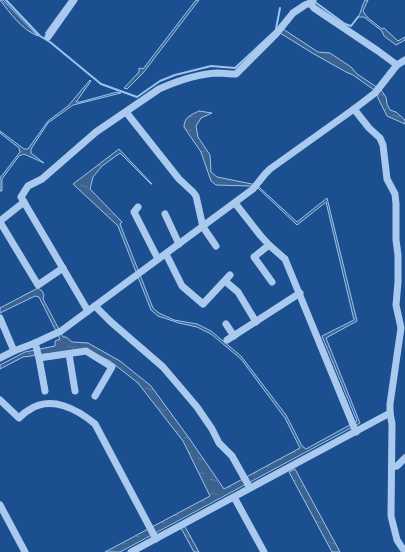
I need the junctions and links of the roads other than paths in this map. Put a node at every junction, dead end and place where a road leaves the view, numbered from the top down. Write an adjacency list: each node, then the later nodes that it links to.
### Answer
1 (74, 0): 3 (street)
2 (312, 2): 5 (street); 7 (street)
3 (48, 37)
4 (405, 60): 5 (street)
5 (397, 65): 6 (street)
6 (354, 109): 9 (street); 40 (street)
7 (126, 112): 8 (street); 13 (street)
8 (24, 202): 12 (street); 19 (street)
9 (235, 203): 13 (street); 15 (street)
10 (138, 207): 18 (street)
11 (164, 214): 14 (street)
12 (0, 222): 19 (street)
13 (203, 226): 14 (street); 16 (street)
14 (179, 244): 17 (street)
15 (269, 245): 22 (street); 23 (street)
16 (216, 246)
17 (166, 254): 18 (street); 21 (street)
18 (158, 260): 24 (street)
19 (63, 268): 25 (street)
20 (230, 275): 21 (street)
21 (225, 280): 27 (street)
22 (272, 282)
23 (300, 294): 27 (street); 41 (street)
24 (95, 306): 25 (street); 44 (street)
25 (88, 311): 31 (street)
26 (0, 318): 32 (street)
27 (256, 322): 29 (street)
28 (226, 324): 29 (street)
29 (234, 336): 30 (street)
30 (227, 340)
31 (35, 343): 32 (street); 35 (street)
32 (14, 351): 34 (street)
33 (69, 354): 35 (street); 37 (street); 38 (street)
34 (0, 358)
35 (39, 358): 36 (street)
36 (45, 391)
37 (75, 391)
38 (95, 396)
39 (1, 404): 47 (street)
40 (390, 413): 41 (street); 43 (street)
41 (354, 427): 44 (street)
42 (405, 458): 43 (street)
43 (392, 467): 51 (street)
44 (250, 488): 45 (street)
45 (234, 497): 47 (street); 50 (street)
46 (0, 505): 48 (street)
47 (156, 539): 49 (street)
48 (25, 552)
49 (131, 552)
50 (264, 552)
51 (405, 552)

